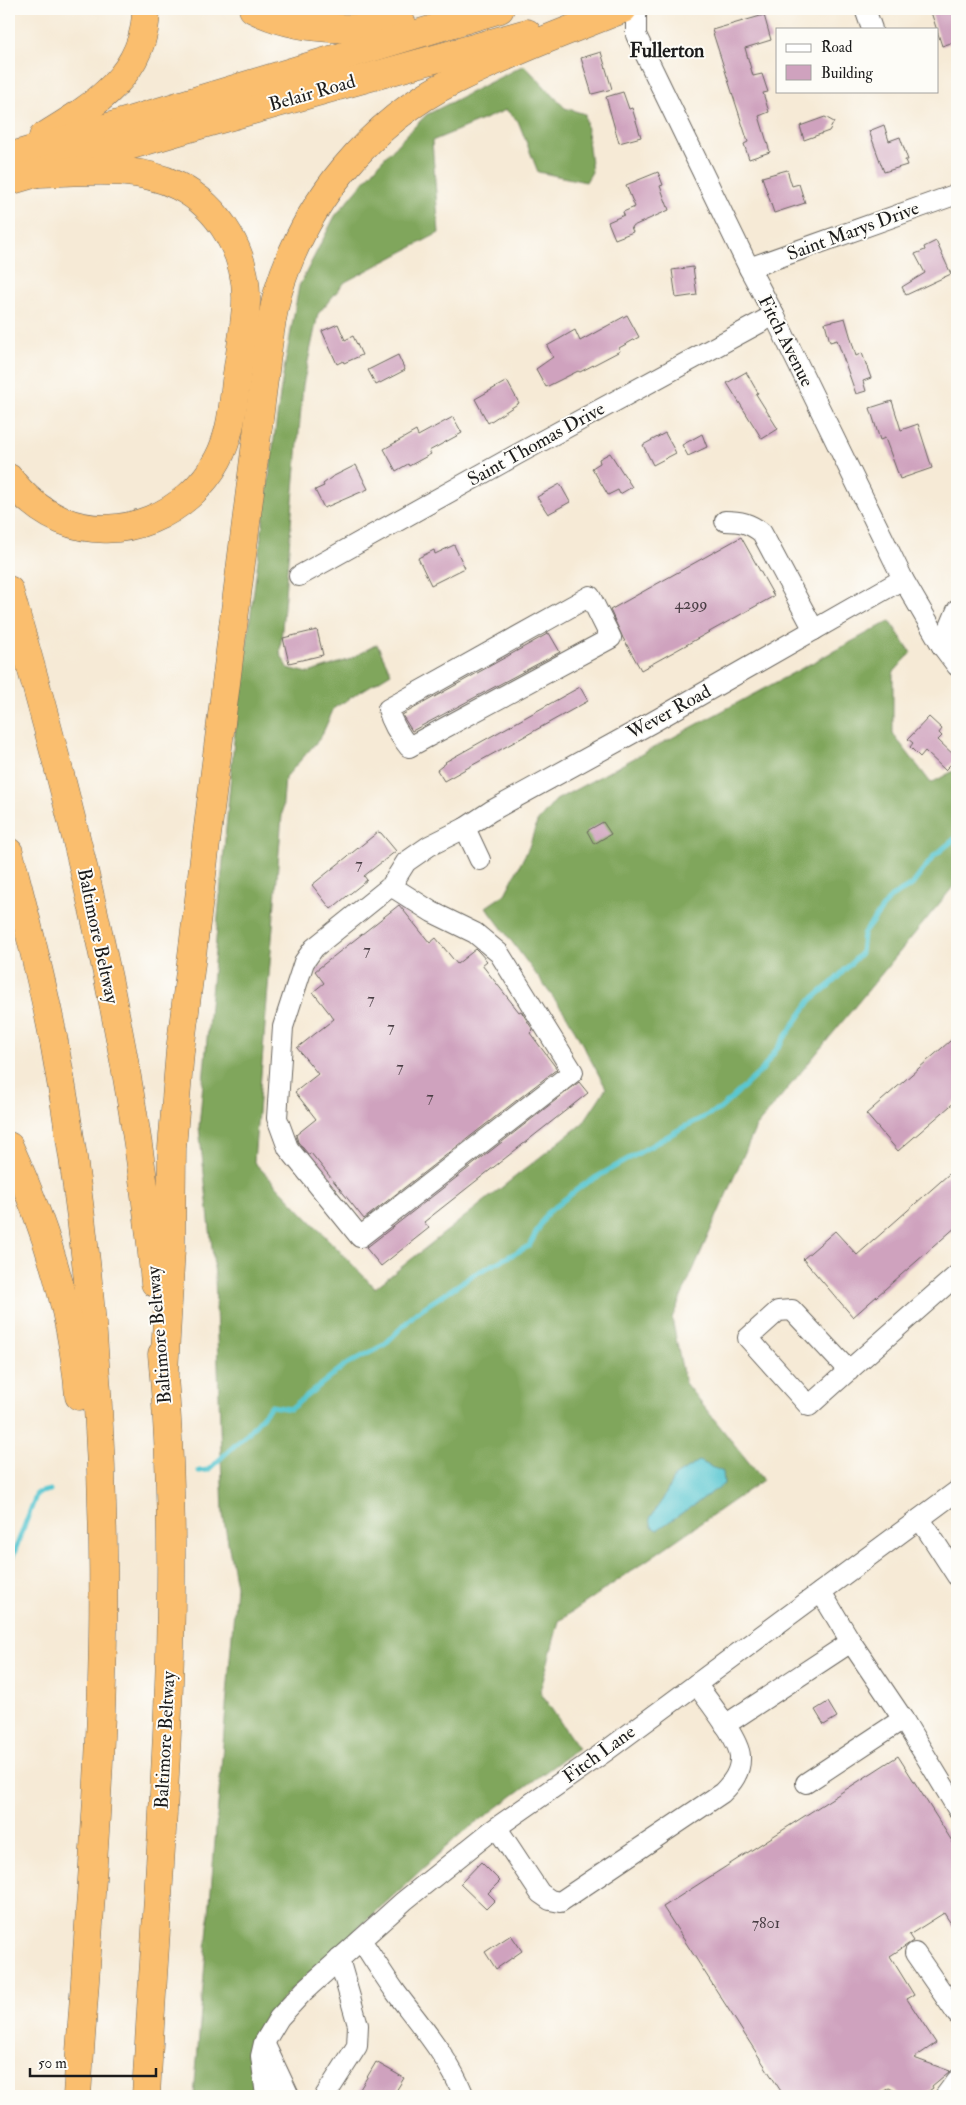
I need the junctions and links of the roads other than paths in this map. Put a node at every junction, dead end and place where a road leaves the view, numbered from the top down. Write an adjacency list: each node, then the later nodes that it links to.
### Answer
1 (146, 9): 9 (highway)
2 (253, 9): 3 (highway)
3 (499, 9): 9 (highway, Belair Road)
4 (616, 9): 10 (highway, Belair Road)
5 (623, 9): 31 (highway)
6 (636, 9): 12 (street, Fitch Avenue)
7 (865, 9): 8 (street)
8 (872, 28)
9 (10, 165): 10 (highway, Belair Road)
10 (36, 173): 14 (highway)
11 (957, 194): 12 (street, Saint Marys Drive)
12 (748, 268): 13 (street, Fitch Avenue)
13 (774, 315): 16 (street, Saint Thomas Drive); 17 (street, Fitch Avenue)
14 (9, 478)
15 (725, 521): 21 (street)
16 (299, 576)
17 (903, 579): 21 (street, Wever Road); 22 (street, Fitch Avenue)
18 (9, 590): 31 (highway, Baltimore Beltway)
19 (590, 596): 19 (street)
20 (957, 610): 22 (street)
21 (814, 630): 24 (street, Wever Road)
22 (942, 646): 23 (street, Fitch Avenue)
23 (957, 666)
24 (465, 828): 26 (street); 27 (street, Wever Road)
25 (9, 852): 43 (highway)
26 (480, 860)
27 (391, 886): 27 (street, Wever Road)
28 (9, 1146): 43 (highway)
29 (957, 1275): 30 (street)
30 (849, 1370): 30 (street)
31 (164, 1372): 51 (highway, Baltimore Beltway)
32 (957, 1492): 33 (street, Fitch Lane)
33 (920, 1519): 34 (street); 35 (street, Fitch Lane)
34 (957, 1576)
35 (821, 1592): 36 (street); 37 (street, Fitch Lane)
36 (851, 1642): 38 (street); 39 (street)
37 (696, 1684): 39 (street); 42 (street, Fitch Lane)
38 (903, 1719): 40 (street); 41 (street)
39 (725, 1725): 42 (street)
40 (806, 1783)
41 (957, 1808)
42 (497, 1828): 44 (street, Fitch Lane)
43 (88, 1933): 50 (highway)
44 (361, 1940): 46 (street, Fitch Lane); 55 (street)
45 (915, 1953): 47 (street)
46 (339, 1959): 48 (street, Fitch Lane); 54 (street)
47 (957, 2014)
48 (264, 2043): 52 (street); 53 (street)
49 (957, 2080): 56 (street)
50 (77, 2096)
51 (146, 2096)
52 (266, 2096)
53 (289, 2096)
54 (325, 2096)
55 (464, 2096)
56 (945, 2096)

